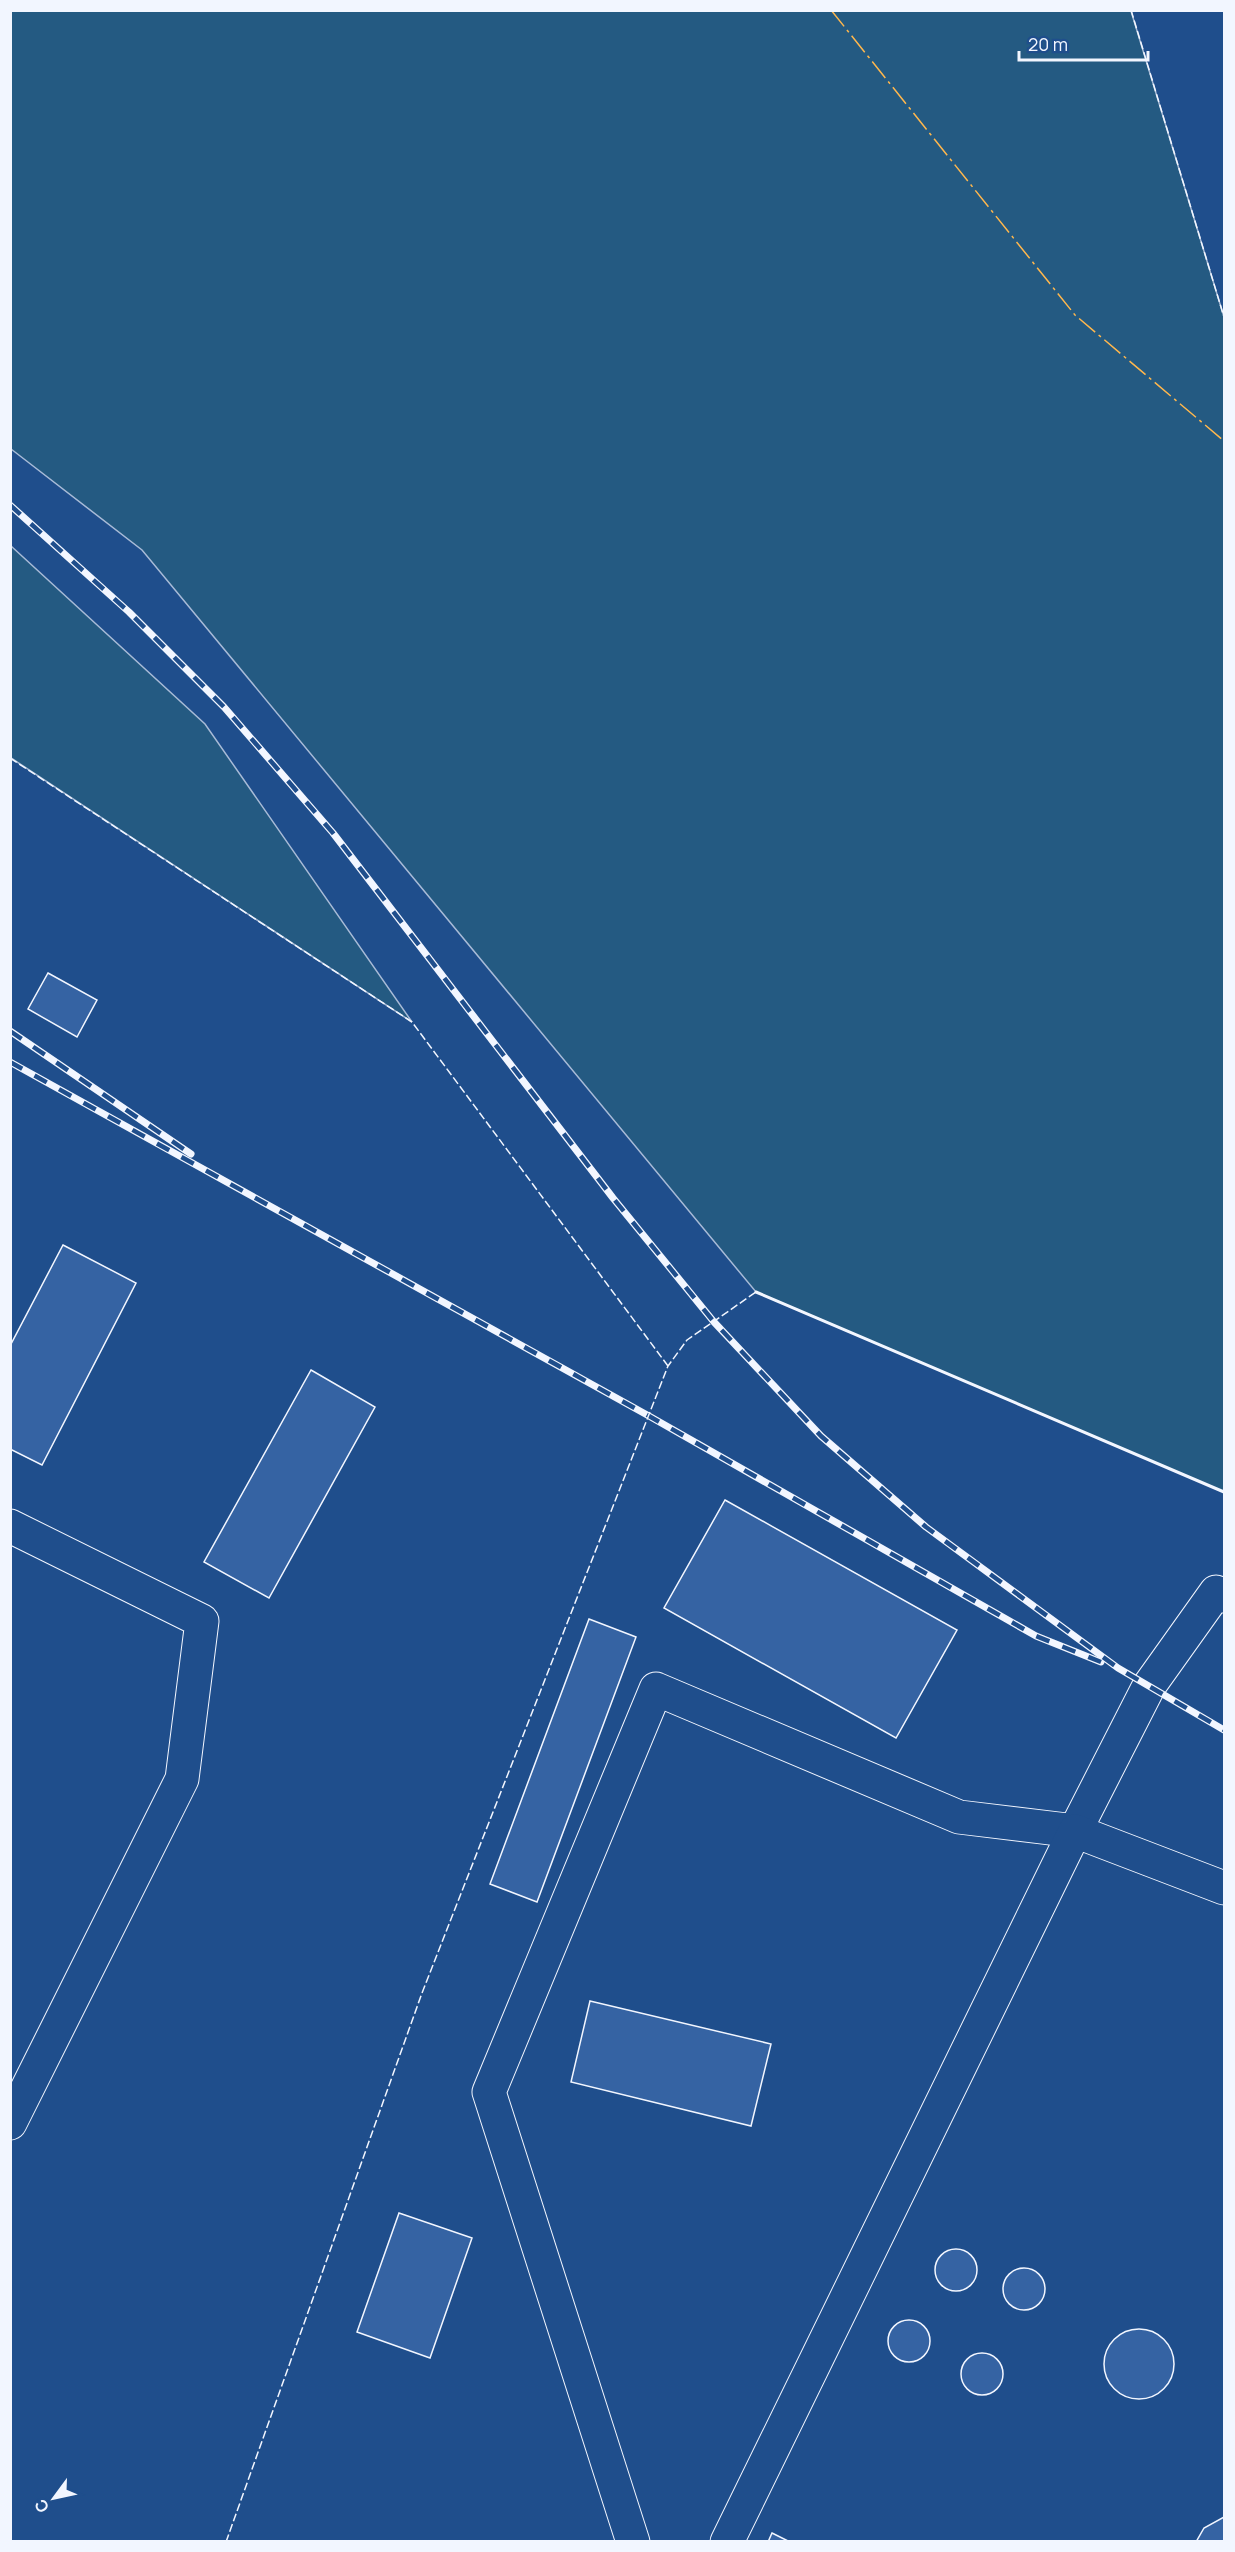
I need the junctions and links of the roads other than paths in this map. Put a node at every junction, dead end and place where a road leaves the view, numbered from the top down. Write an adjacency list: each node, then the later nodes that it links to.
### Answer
1 (10, 1526): 5 (lane)
2 (1224, 1596): 3 (lane)
3 (1075, 1831): 4 (lane); 6 (lane); 7 (lane)
4 (1224, 1888)
5 (10, 2122)
6 (633, 2541)
7 (727, 2541)

